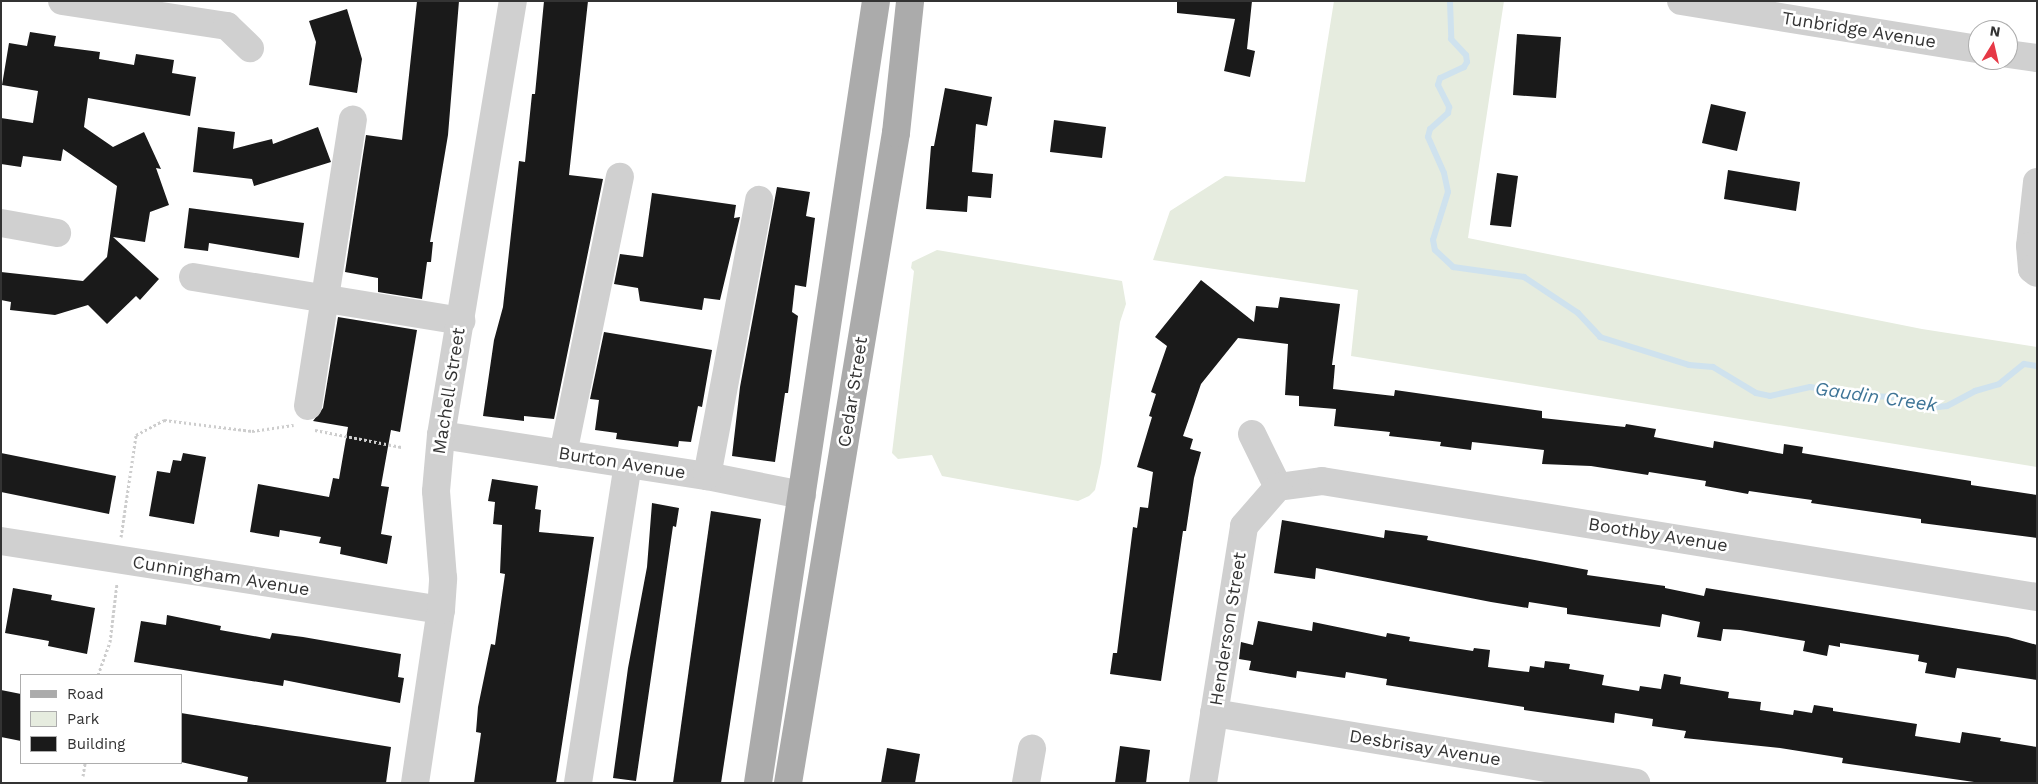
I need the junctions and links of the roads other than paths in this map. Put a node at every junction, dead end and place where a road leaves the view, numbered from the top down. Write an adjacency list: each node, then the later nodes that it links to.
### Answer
1 (62, 1): 7 (street)
2 (513, 1): 19 (street, Machell Street)
3 (876, 1): 27 (main road, Cedar Street)
4 (910, 1): 36 (main road, Cedar Street)
5 (1681, 1): 6 (street, Tunbridge Avenue)
6 (1968, 47)
7 (250, 48)
8 (2018, 55): 9 (street)
9 (2037, 58)
10 (353, 120): 18 (street)
11 (620, 177): 23 (street)
12 (2037, 182): 16 (street)
13 (759, 200): 25 (street)
14 (1, 223): 15 (street)
15 (57, 232)
16 (2037, 273)
17 (193, 277): 18 (street)
18 (325, 299): 19 (street); 20 (street)
19 (460, 321): 22 (street, Machell Street)
20 (308, 421)
21 (1252, 434): 26 (street)
22 (441, 435): 23 (street, Burton Avenue); 30 (street, Machell Street)
23 (563, 454): 24 (street, Burton Avenue)
24 (628, 465): 25 (street, Burton Avenue); 34 (street)
25 (707, 476): 27 (street, Burton Avenue)
26 (1278, 487): 29 (street, Boothby Avenue); 31 (street, Henderson Street)
27 (802, 495): 35 (main road, Cedar Street)
28 (1, 541): 30 (street, Cunningham Avenue)
29 (2037, 597)
30 (441, 610): 33 (street, Machell Street)
31 (1214, 712): 38 (street, Henderson Street); 39 (street, Desbrisay Avenue)
32 (1032, 748): 37 (street)
33 (415, 783)
34 (578, 783)
35 (758, 783)
36 (788, 783)
37 (1026, 783)
38 (1204, 783)
39 (1636, 783)

